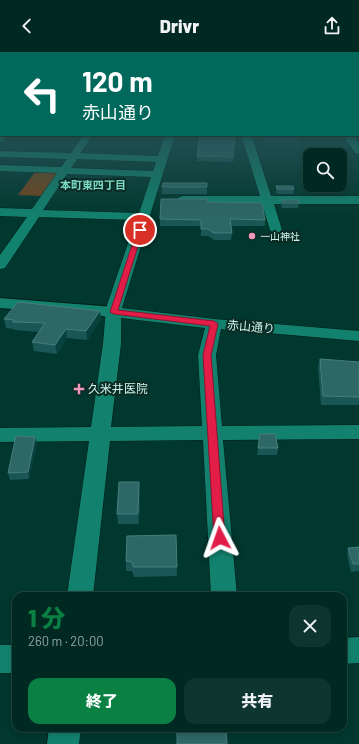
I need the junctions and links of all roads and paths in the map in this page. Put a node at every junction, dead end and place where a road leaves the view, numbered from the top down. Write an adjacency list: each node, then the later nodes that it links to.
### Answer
1 (48, 155): 4 (street)
2 (163, 155): 5 (street)
3 (253, 155): 9 (street)
4 (74, 156): 5 (street); 7 (street)
5 (160, 166): 7 (street); 13 (street)
6 (0, 168): 7 (street)
7 (64, 170): 12 (street)
8 (173, 200): 9 (street)
9 (267, 200): 10 (street); 14 (street)
10 (359, 200)
11 (0, 212): 12 (street)
12 (35, 213): 13 (street); 15 (street)
13 (145, 217): 17 (street)
14 (276, 230)
15 (0, 266)
16 (0, 303): 17 (street, 赤山通り)
17 (114, 312): 18 (street, 赤山通り); 22 (street)
18 (214, 324): 19 (street, 赤山通り); 21 (street)
19 (359, 336)
20 (359, 432): 21 (street)
21 (213, 434): 22 (street); 25 (street)
22 (101, 435): 23 (street); 24 (street)
23 (0, 436)
24 (81, 592)
25 (224, 592)
26 (347, 650): 27 (street)
27 (359, 650)
28 (0, 659): 29 (street)
29 (12, 659)
30 (64, 732): 31 (street)
31 (63, 744)

